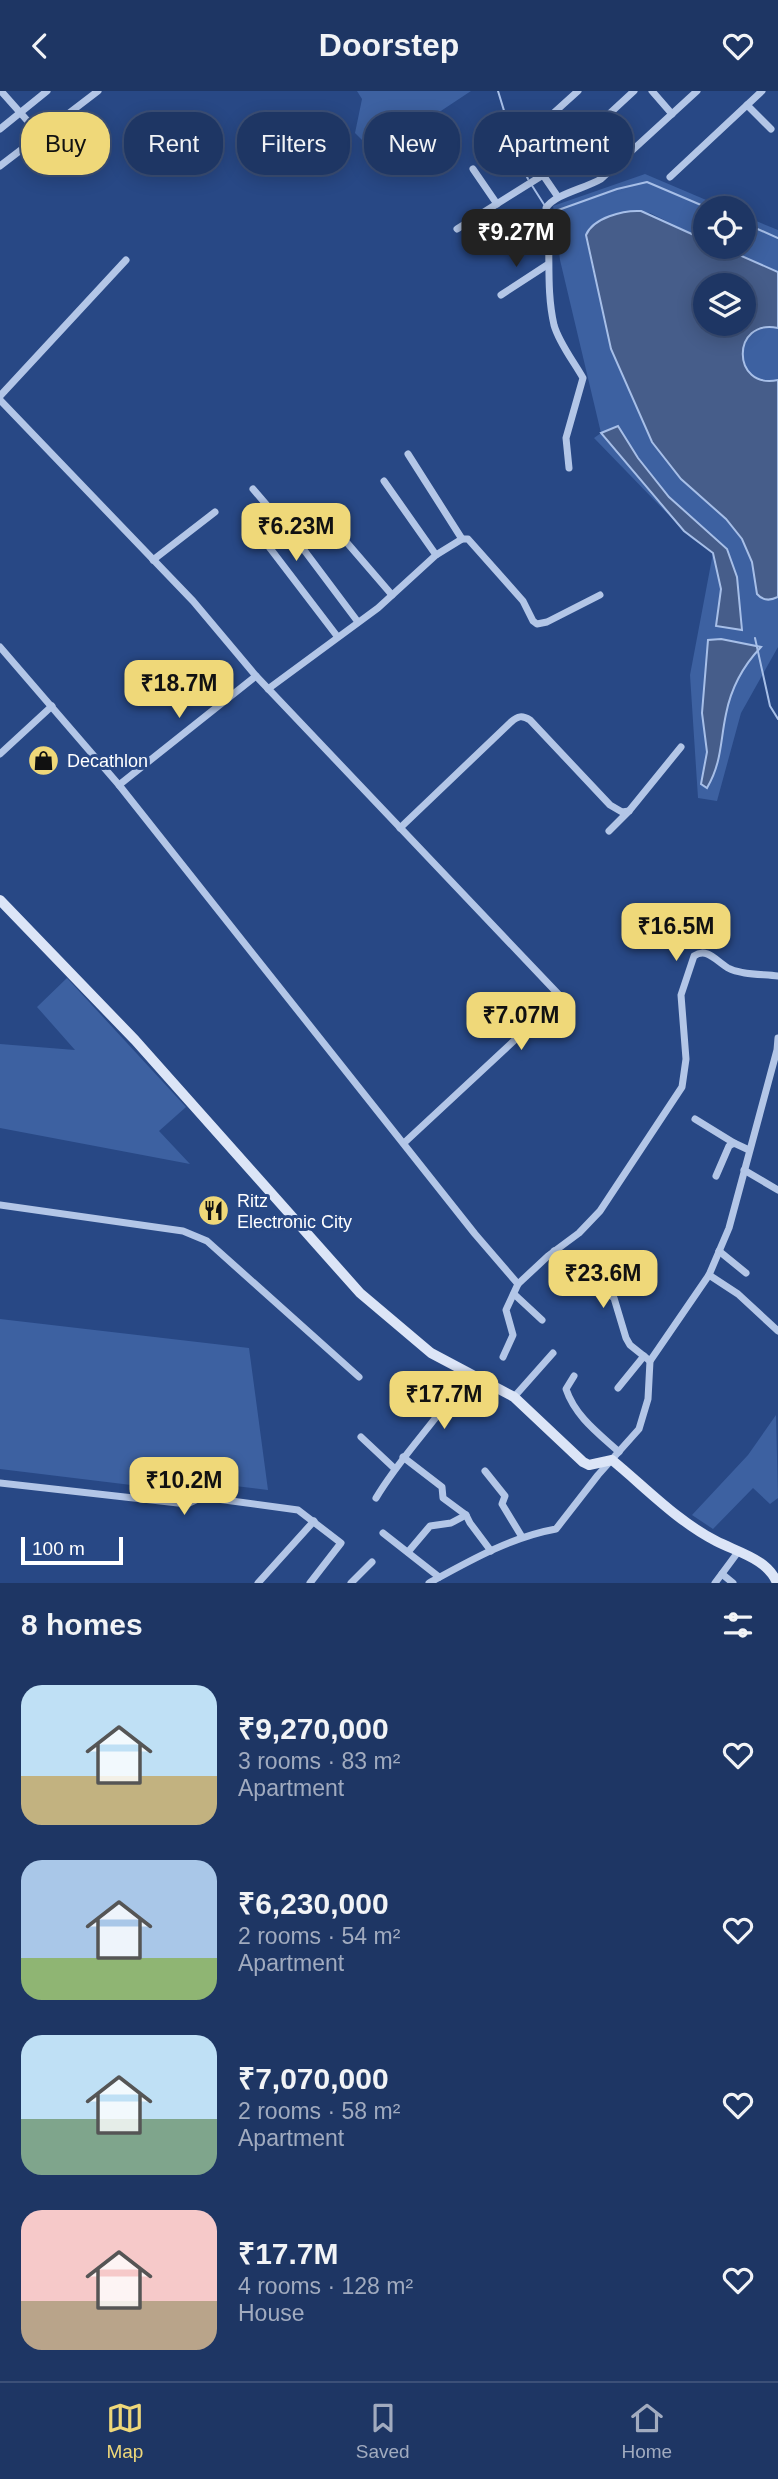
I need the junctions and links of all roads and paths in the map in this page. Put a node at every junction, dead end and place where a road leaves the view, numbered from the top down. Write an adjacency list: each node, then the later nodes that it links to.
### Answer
1 (1, 91): 10 (street)
2 (47, 91): 10 (street)
3 (98, 91): 11 (street)
4 (578, 91): 12 (street)
5 (635, 91): 13 (street)
6 (652, 91): 14 (street)
7 (697, 91): 14 (street)
8 (762, 91): 9 (street)
9 (747, 105): 16 (street); 21 (street)
10 (21, 112): 15 (street)
11 (71, 112)
12 (555, 112)
13 (612, 112)
14 (672, 114): 22 (street)
15 (0, 129)
16 (771, 129)
17 (21, 151): 18 (street)
18 (0, 166)
19 (473, 169): 23 (street)
20 (543, 175): 22 (street); 23 (street)
21 (670, 177)
22 (558, 197): 26 (street)
23 (496, 204): 24 (street)
24 (457, 229)
25 (125, 260): 28 (street)
26 (547, 265): 27 (street); 30 (street)
27 (501, 295)
28 (0, 398): 38 (street)
29 (408, 454): 36 (street)
30 (569, 468)
31 (384, 481): 37 (street)
32 (253, 489): 41 (street)
33 (215, 512): 38 (street)
34 (324, 516): 39 (street)
35 (250, 522): 42 (street)
36 (462, 539): 37 (street); 40 (street)
37 (436, 555): 39 (street)
38 (153, 560): 44 (street)
39 (392, 595): 41 (street)
40 (600, 595)
41 (358, 622): 42 (street)
42 (337, 636): 45 (street)
43 (0, 647): 46 (street)
44 (256, 676): 45 (street); 49 (street)
45 (268, 689): 51 (street)
46 (52, 706): 48 (street); 49 (street)
47 (681, 747): 50 (street)
48 (0, 754)
49 (119, 785): 57 (street)
50 (629, 811): 51 (street); 52 (street)
51 (400, 828): 57 (street)
52 (609, 831)
53 (0, 900): 75 (street)
54 (778, 976): 64 (street)
55 (778, 1038): 59 (street)
56 (695, 1119): 58 (street)
57 (404, 1143): 68 (street)
58 (734, 1143): 59 (street); 61 (street)
59 (749, 1150): 60 (street)
60 (744, 1170): 62 (street); 65 (street)
61 (716, 1176)
62 (778, 1190)
63 (0, 1205): 77 (street)
64 (554, 1251): 68 (street); 74 (street)
65 (719, 1251): 66 (street); 67 (street)
66 (746, 1273)
67 (709, 1275): 71 (street); 74 (street)
68 (518, 1284): 69 (street)
69 (513, 1294): 70 (street); 73 (street)
70 (542, 1320)
71 (778, 1331)
72 (554, 1353): 79 (street)
73 (503, 1357)
74 (647, 1358): 78 (street); 81 (street)
75 (467, 1374): 79 (street); 82 (street)
76 (574, 1376): 81 (street)
77 (359, 1377)
78 (618, 1388)
79 (513, 1397): 81 (street)
80 (361, 1437): 83 (street)
81 (615, 1456): 90 (street); 93 (street)
82 (403, 1457): 83 (street); 87 (street)
83 (394, 1468): 86 (street)
84 (485, 1471): 90 (street)
85 (0, 1483): 88 (street)
86 (376, 1498)
87 (466, 1515): 91 (street); 92 (street)
88 (314, 1521): 98 (street); 99 (street)
89 (383, 1532): 92 (street)
90 (522, 1537): 91 (street)
91 (491, 1551): 97 (street)
92 (408, 1552): 97 (street)
93 (738, 1552): 95 (street); 96 (street)
94 (372, 1562): 100 (street)
95 (774, 1567): 104 (street)
96 (722, 1574): 102 (street); 103 (street)
97 (439, 1577): 101 (street)
98 (258, 1583)
99 (310, 1583)
100 (351, 1583)
101 (429, 1583)
102 (715, 1583)
103 (733, 1583)
104 (777, 1583)

